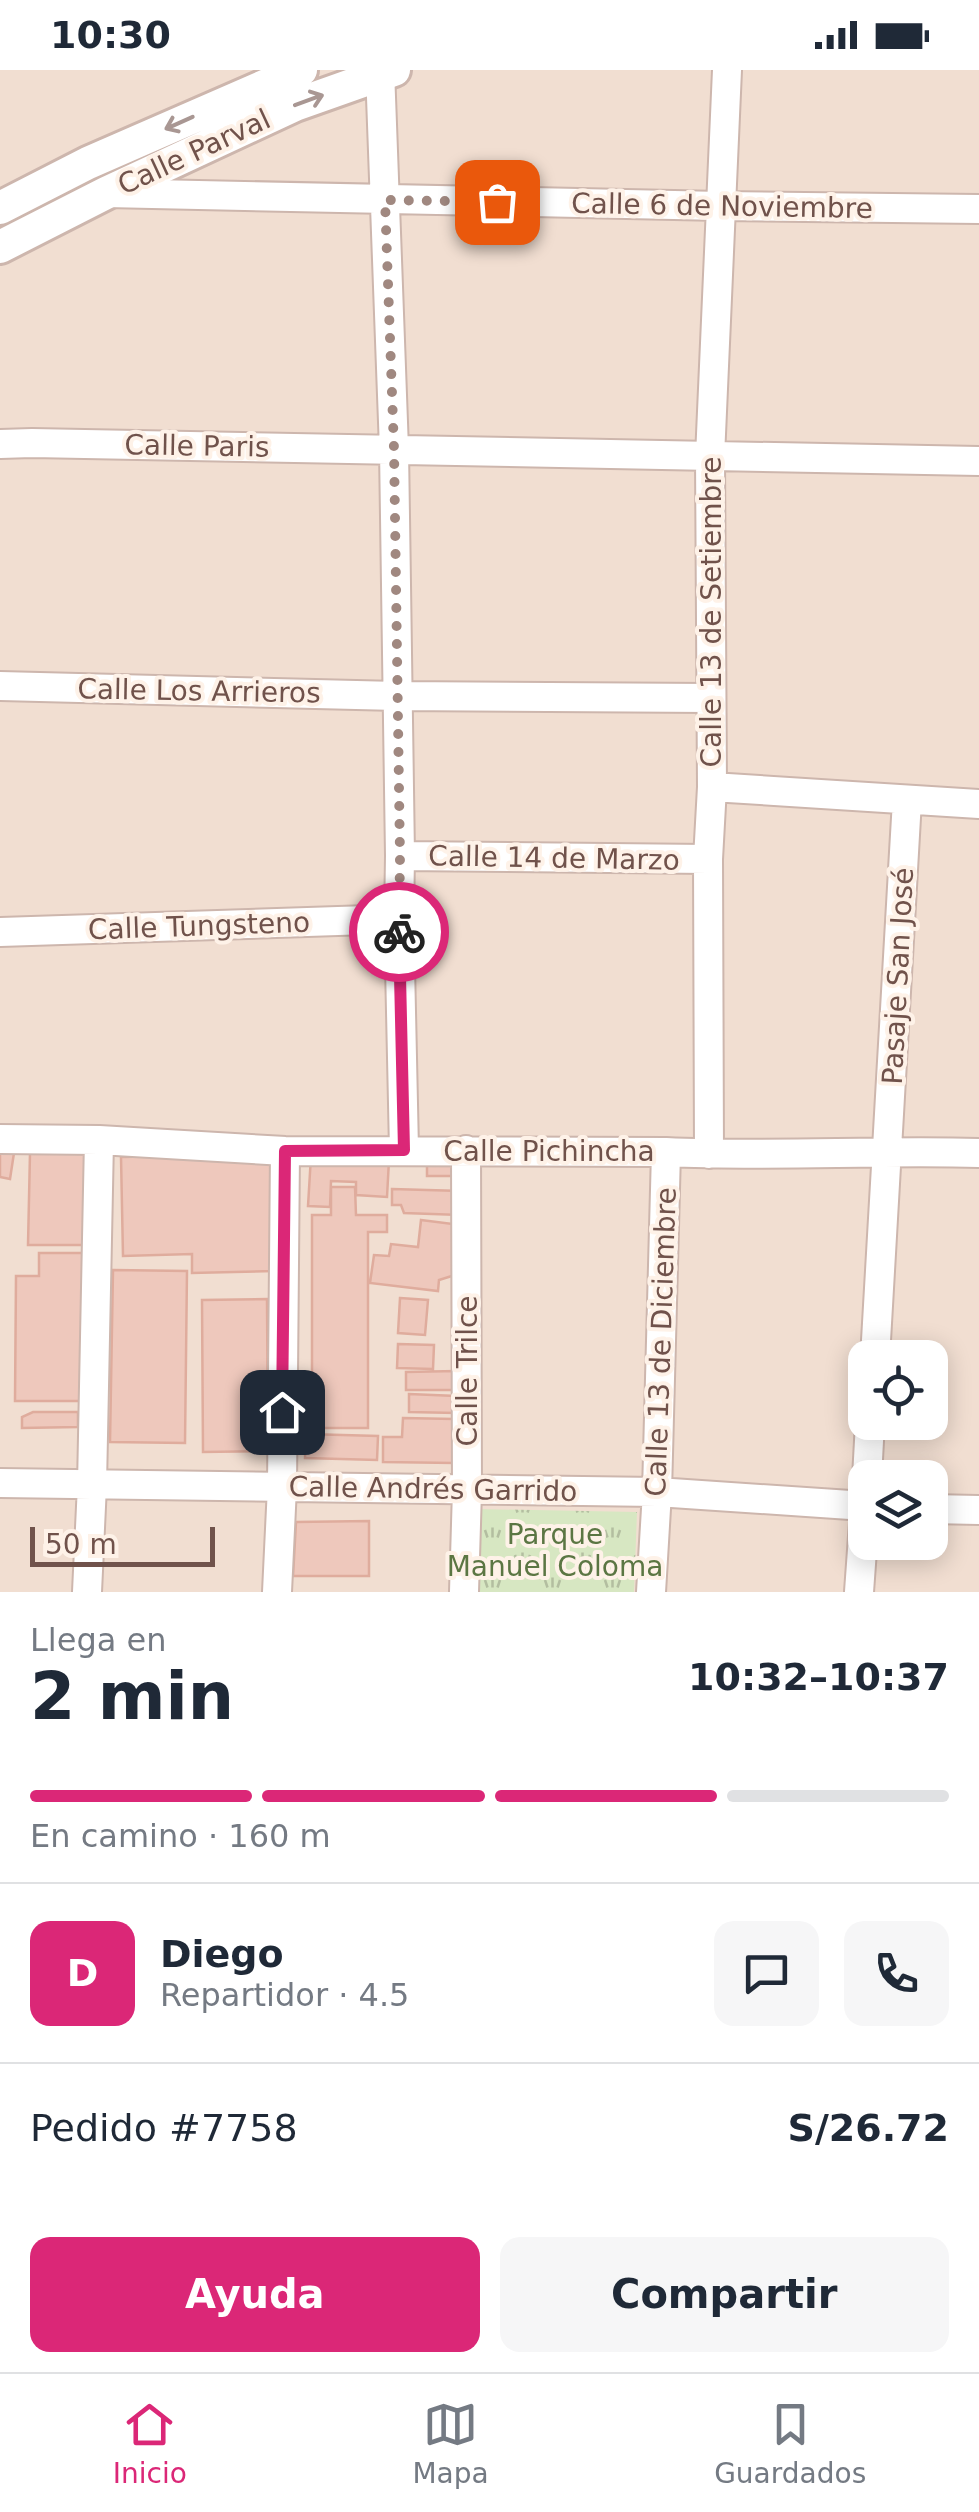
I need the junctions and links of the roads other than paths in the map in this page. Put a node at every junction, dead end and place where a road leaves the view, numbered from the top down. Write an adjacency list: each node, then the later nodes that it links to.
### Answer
1 (301, 70): 7 (street, Calle Parval, one-way to 7)
2 (727, 70): 6 (street, Calle 13 de Setiembre)
3 (385, 72): 4 (street, Calle Parval, one-way to 3); 5 (street)
4 (106, 193): 5 (street, Calle 6 de Noviembre); 9 (street, Calle Parval)
5 (385, 200): 6 (street, Calle 6 de Noviembre); 11 (street)
6 (721, 206): 8 (street, Calle 6 de Noviembre); 12 (street, Calle 13 de Setiembre)
7 (0, 208)
8 (979, 209)
9 (0, 247)
10 (0, 444): 11 (street, Calle Paris)
11 (394, 449): 12 (street, Calle Paris); 15 (street)
12 (710, 457): 13 (street, Calle Paris); 16 (street, Calle 13 de Setiembre)
13 (979, 461)
14 (0, 686): 15 (street, Calle Los Arrieros)
15 (398, 696): 16 (street, Calle Los Arrieros); 20 (street)
16 (710, 698): 17 (street, Calle 13 de Setiembre)
17 (712, 788): 18 (street); 21 (street, Calle 13 de Setiembre)
18 (908, 800): 19 (street); 28 (street, Pasaje San José)
19 (979, 804)
20 (400, 856): 21 (street, Calle 14 de Marzo); 22 (street)
21 (708, 860): 32 (street, Calle 13 de Setiembre)
22 (399, 919): 23 (street, Calle Tungsteno); 26 (street)
23 (0, 932)
24 (0, 1139): 25 (street, Calle Pichincha)
25 (99, 1140): 29 (street, Calle Pichincha); 35 (street)
26 (404, 1150): 27 (street, Calle Pichincha); 29 (street, Calle Pichincha)
27 (466, 1150): 30 (street, Calle Pichincha); 37 (street, Calle Trilce)
28 (888, 1150): 31 (street, Calle Pichincha); 32 (street, Calle Pichincha); 33 (street, Pasaje San José)
29 (285, 1151): 36 (street)
30 (666, 1152): 32 (street, Calle Pichincha); 38 (street, Calle 13 de Diciembre)
31 (979, 1153)
32 (709, 1154)
33 (875, 1340)
34 (0, 1484): 35 (street, Calle Andrés Garrido)
35 (92, 1484): 36 (street, Calle Andrés Garrido); 43 (street)
36 (282, 1487): 37 (street, Calle Andrés Garrido); 44 (street)
37 (467, 1490): 38 (street, Calle Andrés Garrido); 45 (street, Calle Trilce)
38 (657, 1492): 39 (street, Calle Andrés Garrido); 46 (street, Calle 13 de Diciembre)
39 (848, 1506)
40 (948, 1509): 41 (street)
41 (979, 1510)
42 (861, 1560): 47 (street)
43 (87, 1592)
44 (278, 1592)
45 (464, 1592)
46 (651, 1592)
47 (859, 1592)

